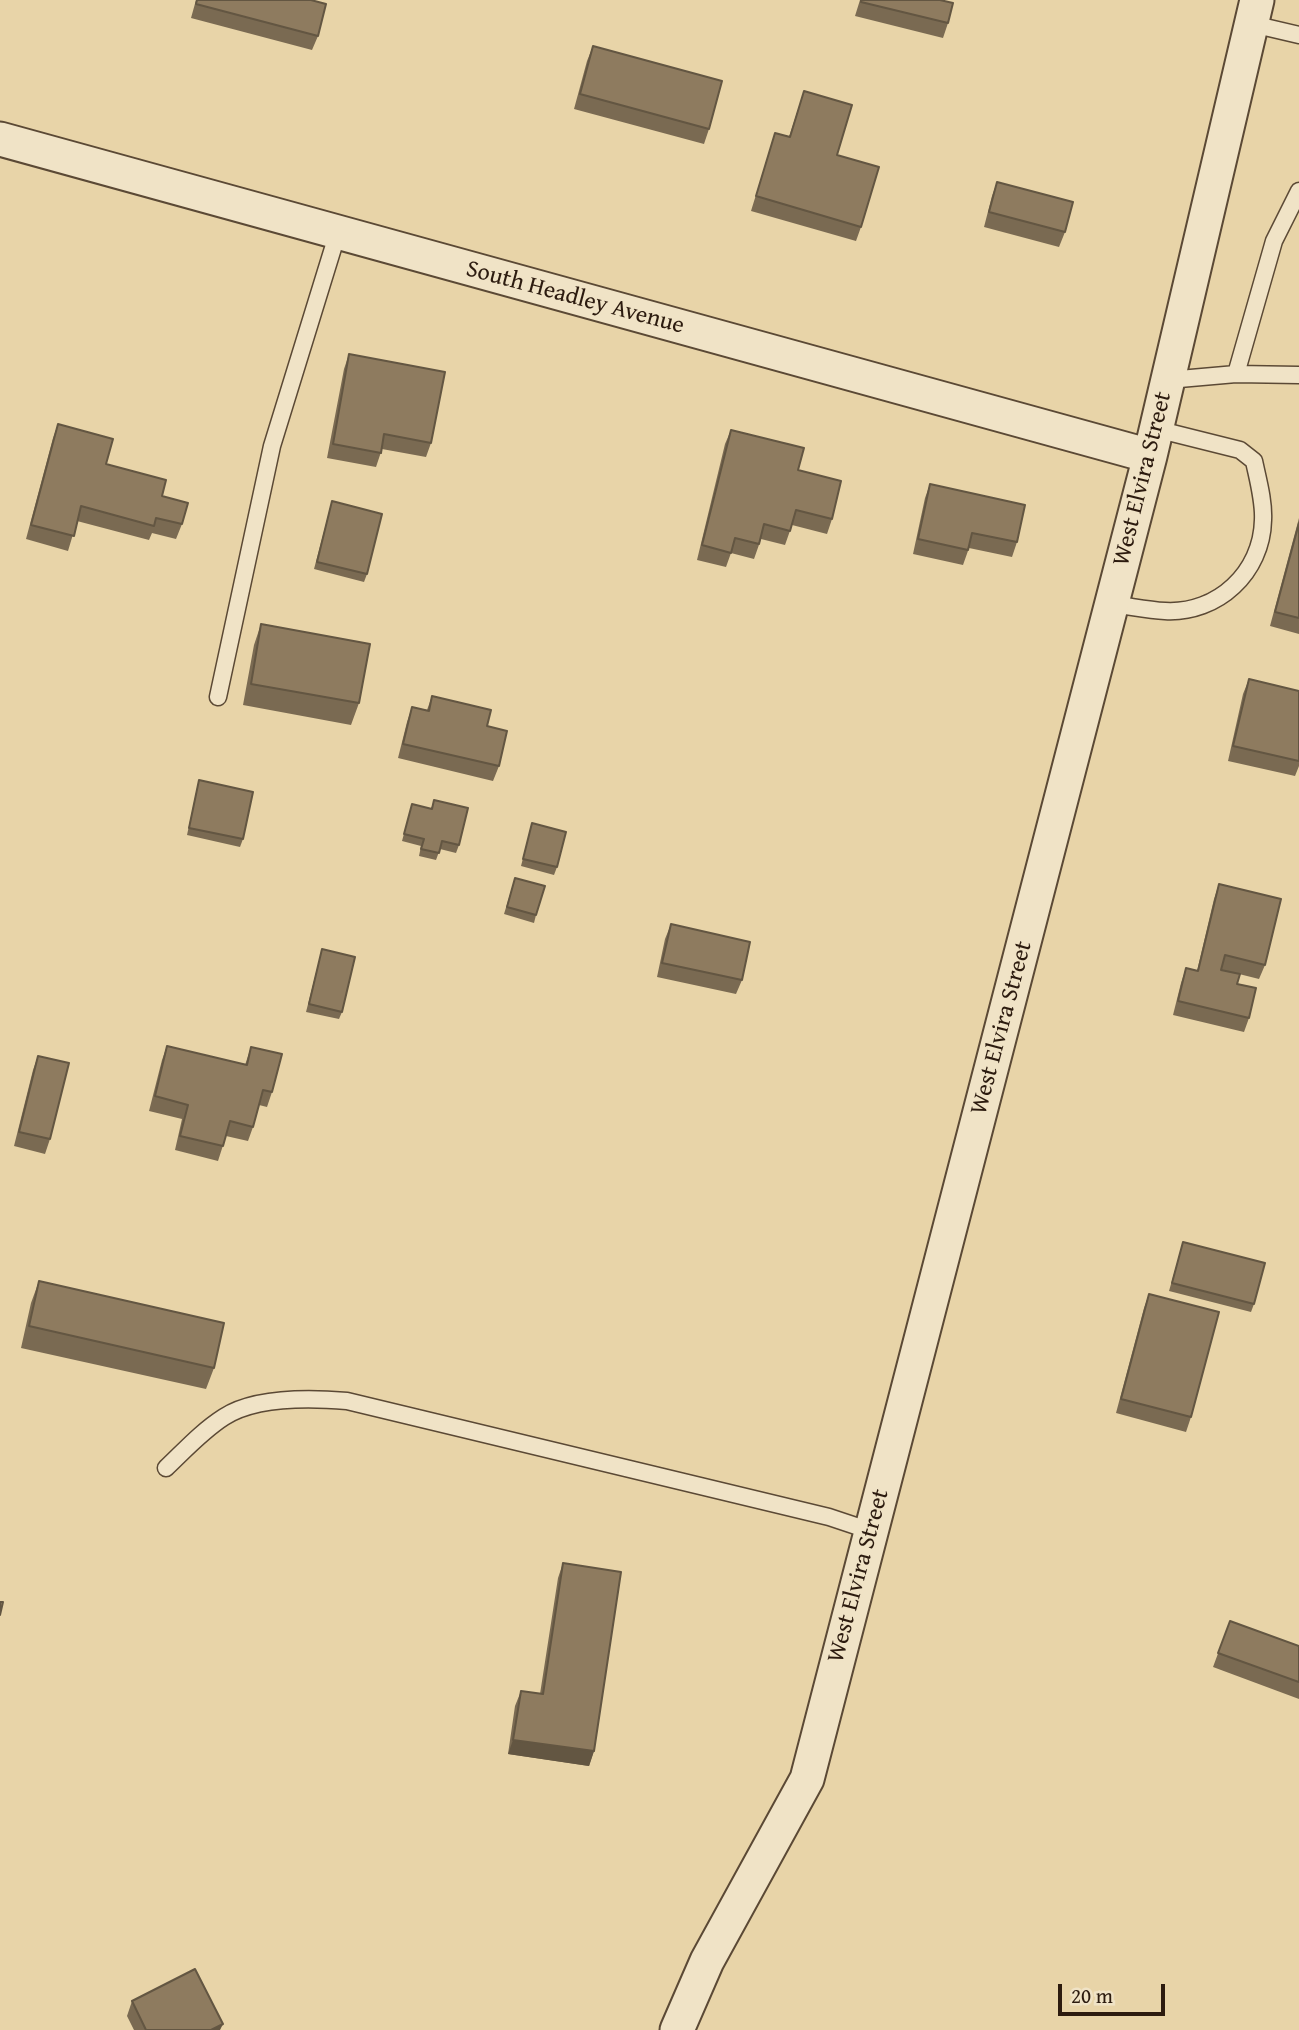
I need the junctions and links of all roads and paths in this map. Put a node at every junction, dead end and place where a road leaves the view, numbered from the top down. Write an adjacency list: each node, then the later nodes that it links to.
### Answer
1 (1255, 12): 2 (lane); 8 (street, West Elvira Street)
2 (1299, 34)
3 (0, 139): 5 (street, South Headley Avenue)
4 (1299, 191): 6 (lane)
5 (338, 232): 9 (street, South Headley Avenue); 11 (lane)
6 (1236, 374): 7 (lane); 8 (lane)
7 (1299, 375)
8 (1168, 380): 9 (street, West Elvira Street)
9 (1153, 443): 10 (street, West Elvira Street); 10 (lane)
10 (1111, 604): 13 (street, West Elvira Street)
11 (218, 697)
12 (166, 1468): 13 (lane)
13 (871, 1531): 14 (street, West Elvira Street)
14 (677, 2030)

